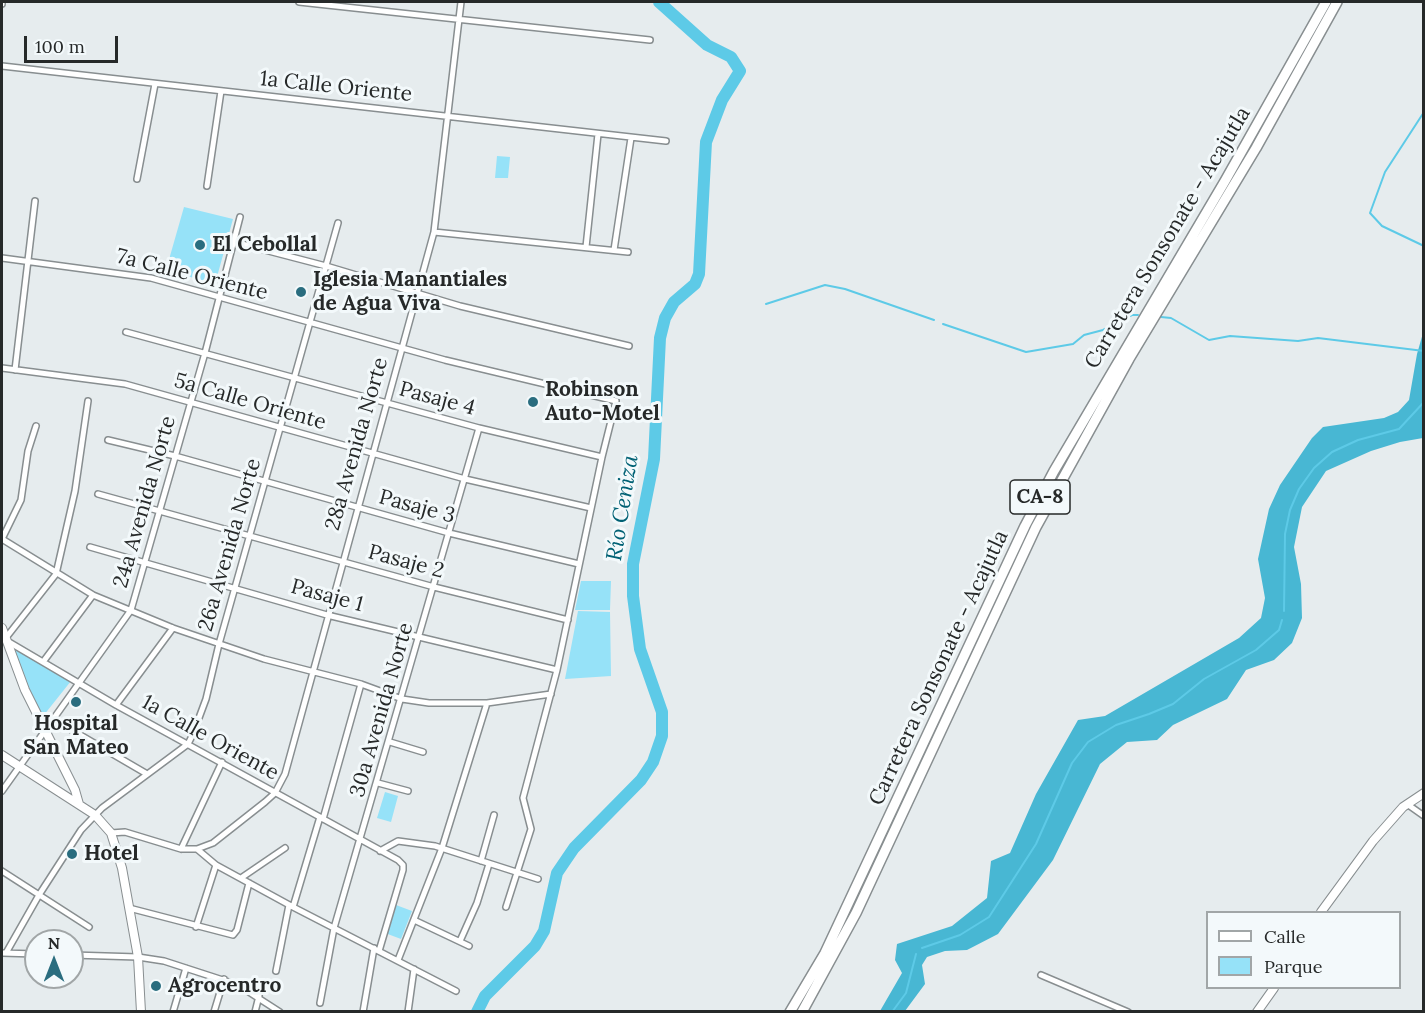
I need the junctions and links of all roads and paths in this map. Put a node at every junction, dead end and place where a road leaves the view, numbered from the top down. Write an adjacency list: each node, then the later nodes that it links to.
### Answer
1 (299, 2): 5 (street)
2 (461, 2): 5 (street, 28a Avenida Norte)
3 (1326, 2): 149 (highway, Carretera Sonsonate - Acajutla / CA-8)
4 (1337, 2): 150 (highway, CA-8)
5 (459, 20): 6 (street); 10 (street, 28a Avenida Norte)
6 (650, 40)
7 (2, 66): 8 (street, 1a Calle Oriente)
8 (155, 84): 9 (street, 1a Calle Oriente); 14 (street)
9 (221, 91): 10 (street, 1a Calle Oriente); 15 (street)
10 (449, 116): 11 (street, 1a Calle Oriente); 19 (street, 28a Avenida Norte)
11 (598, 134): 12 (street, 1a Calle Oriente); 21 (street)
12 (631, 138): 13 (street, 1a Calle Oriente); 22 (street)
13 (666, 141)
14 (137, 178)
15 (207, 186)
16 (35, 201): 25 (street)
17 (240, 217): 20 (street, 24a Avenida Norte)
18 (338, 223): 26 (street, 26a Avenida Norte)
19 (434, 232): 21 (street); 27 (street, 28a Avenida Norte)
20 (234, 242): 26 (street); 28 (street, 24a Avenida Norte)
21 (586, 247): 22 (street)
22 (614, 250): 23 (street)
23 (628, 252)
24 (2, 258): 25 (street, 7a Calle Oriente)
25 (28, 262): 28 (street, 7a Calle Oriente); 35 (street)
26 (326, 266): 27 (street); 29 (street, 26a Avenida Norte)
27 (417, 292): 31 (street); 32 (street, 28a Avenida Norte)
28 (219, 297): 29 (street, 7a Calle Oriente); 33 (street, 24a Avenida Norte)
29 (311, 321): 32 (street, 7a Calle Oriente); 36 (street, 26a Avenida Norte)
30 (126, 332): 33 (street, Pasaje 4)
31 (630, 346)
32 (401, 347): 39 (street, 28a Avenida Norte); 46 (street, 7a Calle Oriente)
33 (205, 353): 36 (street, Pasaje 4); 38 (street, 24a Avenida Norte)
34 (2, 368): 35 (street, 5a Calle Oriente)
35 (15, 370): 38 (street, 5a Calle Oriente)
36 (296, 377): 39 (street, Pasaje 4); 41 (street, 26a Avenida Norte)
37 (88, 401): 60 (street)
38 (191, 402): 41 (street, 5a Calle Oriente); 45 (street, 24a Avenida Norte)
39 (385, 403): 42 (street, Pasaje 4); 44 (street, 28a Avenida Norte)
40 (36, 426): 55 (street)
41 (282, 427): 44 (street, 5a Calle Oriente); 48 (street, 26a Avenida Norte)
42 (479, 428): 46 (street, Pasaje 4); 47 (street, 30a Avenida Norte)
43 (108, 440): 45 (street, Pasaje 3)
44 (371, 453): 47 (street, 5a Calle Oriente); 50 (street, 28a Avenida Norte)
45 (175, 456): 48 (street, Pasaje 3); 52 (street, 24a Avenida Norte)
46 (602, 457): 51 (street)
47 (465, 479): 51 (street, 5a Calle Oriente); 53 (street, 30a Avenida Norte)
48 (265, 481): 50 (street, Pasaje 3); 54 (street, 26a Avenida Norte)
49 (98, 494): 52 (street, Pasaje 2)
50 (357, 508): 53 (street, Pasaje 3); 58 (street, 28a Avenida Norte)
51 (591, 508): 59 (street)
52 (159, 510): 54 (street, Pasaje 2); 57 (street, 24a Avenida Norte)
53 (448, 533): 59 (street, Pasaje 3); 62 (street, 30a Avenida Norte)
54 (250, 536): 58 (street, Pasaje 2); 61 (street, 26a Avenida Norte)
55 (2, 539): 60 (street)
56 (90, 547): 57 (street, Pasaje 1)
57 (146, 562): 61 (street, Pasaje 1); 64 (street, 24a Avenida Norte)
58 (341, 562): 62 (street, Pasaje 2); 65 (street, 28a Avenida Norte)
59 (579, 564): 66 (street)
60 (56, 574): 63 (street); 70 (street)
61 (237, 587): 65 (street, Pasaje 1); 71 (street, 26a Avenida Norte)
62 (434, 587): 66 (street, Pasaje 2); 69 (street, 30a Avenida Norte)
63 (93, 595): 64 (street); 72 (street)
64 (131, 610): 68 (street); 75 (street, 24a Avenida Norte)
65 (327, 615): 69 (street, Pasaje 1); 74 (street, 28a Avenida Norte)
66 (568, 620): 73 (street)
67 (2, 628): 70 (street)
68 (173, 628): 71 (street); 80 (street)
69 (420, 637): 73 (street, Pasaje 1); 78 (street, 30a Avenida Norte)
70 (3, 638): 72 (street, 1a Calle Oriente); 82 (street)
71 (219, 644): 74 (street); 84 (street, 26a Avenida Norte)
72 (43, 662): 75 (street, 1a Calle Oriente)
73 (557, 670): 77 (street)
74 (313, 672): 76 (street); 93 (street, 28a Avenida Norte)
75 (78, 681): 80 (street, 1a Calle Oriente); 81 (street, 24a Avenida Norte)
76 (361, 684): 78 (street); 100 (street)
77 (551, 694): 79 (street); 112 (street)
78 (402, 699): 79 (street); 83 (street, 30a Avenida Norte)
79 (487, 703): 104 (street)
80 (116, 705): 84 (street, 1a Calle Oriente)
81 (51, 718): 82 (street, 24a Avenida Norte); 89 (street)
82 (42, 730): 88 (street, 24a Avenida Norte); 95 (street)
83 (390, 742): 85 (street); 90 (street, 30a Avenida Norte)
84 (188, 744): 87 (street, 1a Calle Oriente); 89 (street)
85 (423, 752)
86 (2, 755): 88 (street)
87 (222, 762): 93 (street, 1a Calle Oriente); 105 (street)
88 (18, 765): 91 (street, 24a Avenida Norte); 95 (street)
89 (147, 774): 99 (street)
90 (378, 783): 92 (street); 102 (street, 30a Avenida Norte)
91 (2, 791)
92 (408, 791)
93 (275, 793): 100 (street, 1a Calle Oriente); 106 (street, 28a Avenida Norte)
94 (1424, 793): 96 (street)
95 (79, 804): 99 (street)
96 (1407, 804): 98 (street); 120 (street)
97 (494, 815): 108 (street)
98 (1424, 816)
99 (98, 818): 101 (street); 116 (street)
100 (322, 818): 102 (street, 1a Calle Oriente); 117 (street)
101 (111, 833): 105 (street); 119 (street)
102 (361, 840): 107 (street, 1a Calle Oriente); 124 (street, 30a Avenida Norte)
103 (285, 848): 113 (street)
104 (442, 848): 107 (street); 108 (street); 121 (street)
105 (181, 849): 106 (street)
106 (197, 849): 110 (street)
107 (380, 851): 127 (street, 1a Calle Oriente)
108 (481, 861): 109 (street)
109 (489, 864): 112 (street); 125 (street)
110 (216, 865): 113 (street); 123 (street)
111 (2, 871): 116 (street)
112 (518, 873): 114 (street); 118 (street)
113 (241, 878): 115 (street)
114 (538, 879)
115 (249, 883): 117 (street); 123 (street)
116 (39, 895): 122 (street); 128 (street)
117 (291, 906): 124 (street); 135 (street)
118 (506, 907)
119 (129, 908): 123 (street); 131 (street)
120 (1322, 911)
121 (414, 920): 125 (street); 132 (street)
122 (89, 927)
123 (196, 927)
124 (334, 928): 127 (street); 141 (street, 30a Avenida Norte)
125 (460, 941): 126 (street)
126 (469, 946)
127 (376, 950): 132 (street); 147 (street)
128 (4, 953): 129 (street)
129 (24, 954)
130 (84, 955): 131 (street)
131 (138, 957): 133 (street); 142 (street)
132 (398, 960): 134 (street)
133 (186, 968): 137 (street); 143 (street)
134 (414, 969): 139 (street); 148 (street)
135 (276, 971)
136 (1041, 975): 151 (street)
137 (224, 979): 140 (street); 144 (street)
138 (1273, 989): 152 (street)
139 (456, 991)
140 (259, 996): 145 (street); 146 (street)
141 (320, 1003)
142 (141, 1011)
143 (173, 1011)
144 (214, 1011)
145 (255, 1011)
146 (280, 1011)
147 (363, 1011)
148 (408, 1011)
149 (790, 1011)
150 (802, 1011)
151 (1128, 1011)
152 (1257, 1011)

